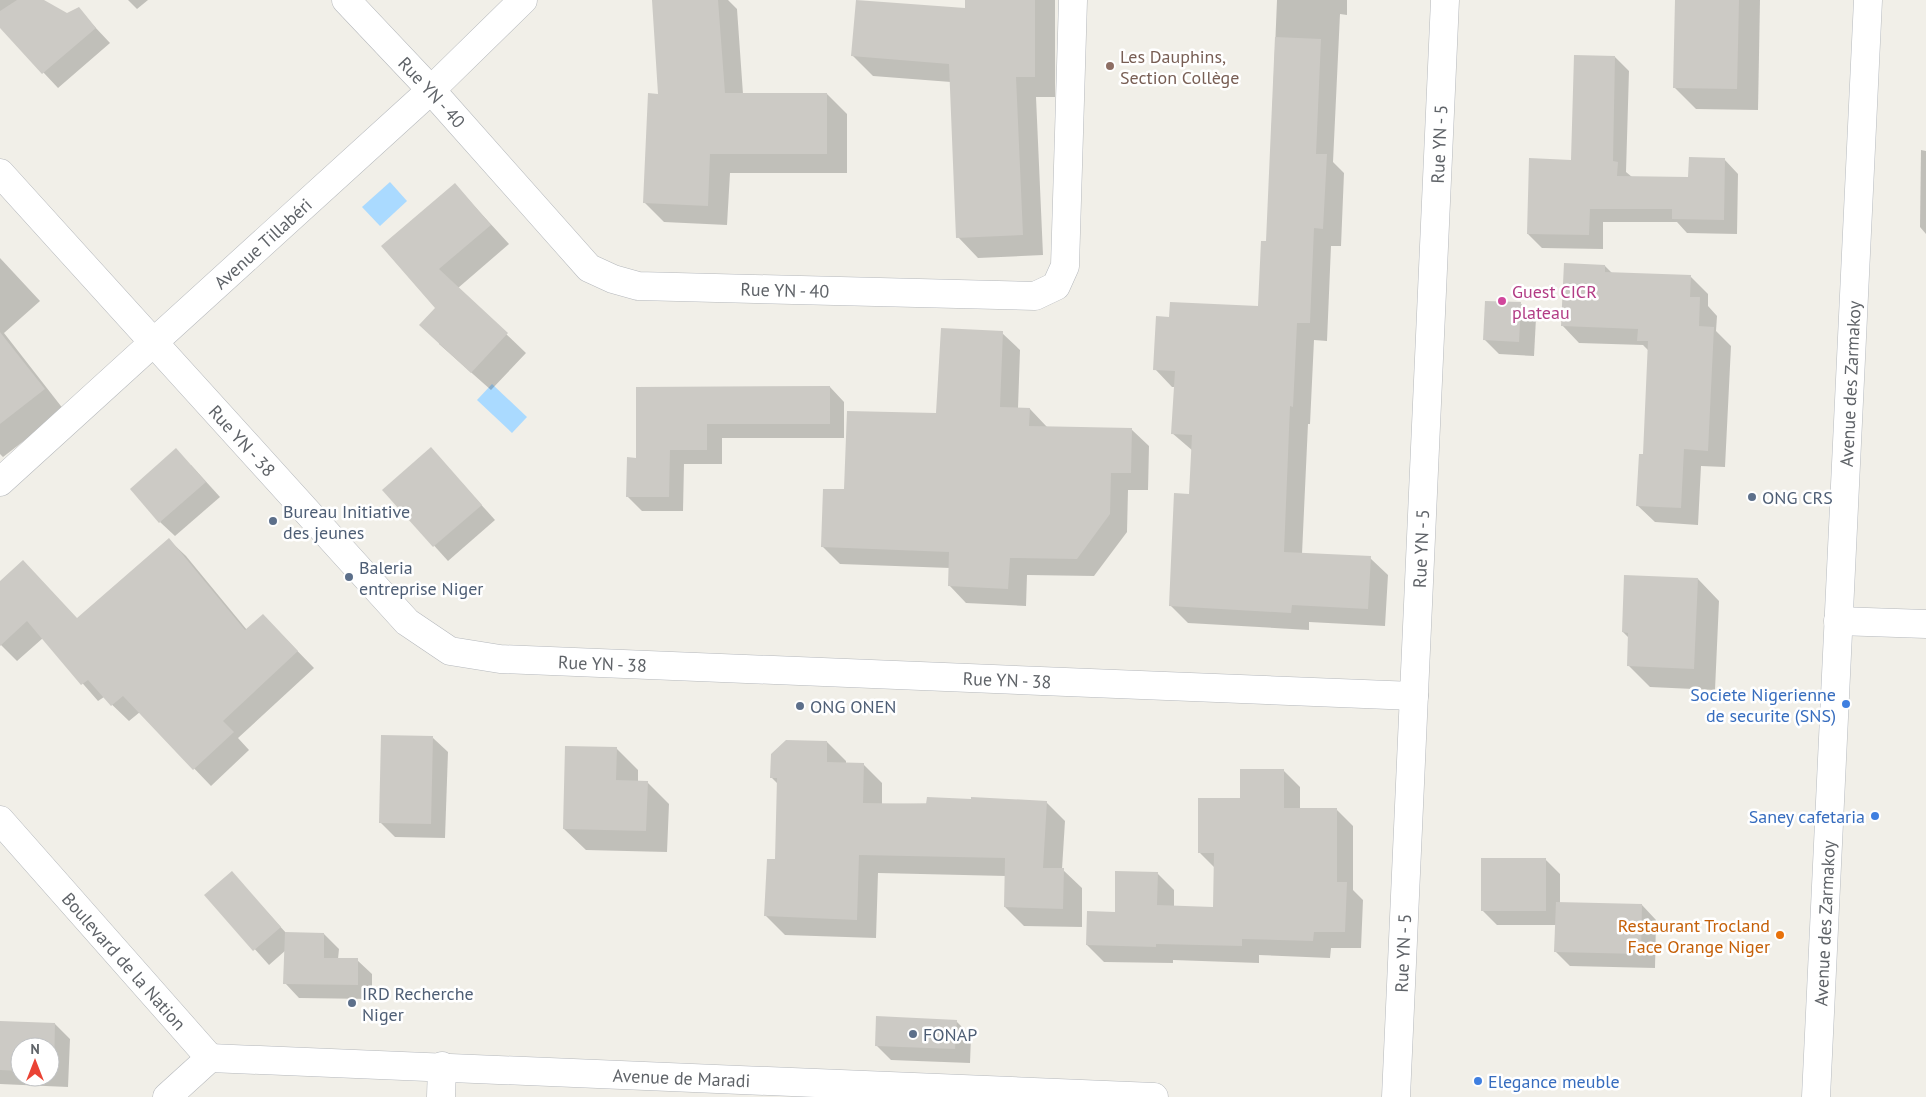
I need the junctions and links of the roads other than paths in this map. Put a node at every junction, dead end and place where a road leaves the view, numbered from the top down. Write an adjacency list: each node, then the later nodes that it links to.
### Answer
1 (346, 0): 6 (street, Rue YN - 40)
2 (523, 0): 6 (street, Avenue Tillabéri)
3 (1073, 0): 6 (street, Rue YN - 40)
4 (1445, 0): 12 (street, Rue YN - 5)
5 (1868, 0): 10 (street, Avenue des Zarmakoy)
6 (431, 90): 8 (street, Avenue Tillabéri)
7 (0, 173): 8 (street, Rue YN - 38)
8 (154, 342): 9 (street, Avenue Tillabéri); 12 (street, Rue YN - 38)
9 (0, 482)
10 (1838, 621): 11 (street); 20 (street, Avenue des Zarmakoy)
11 (1926, 624)
12 (1414, 696): 19 (street, Rue YN - 5)
13 (0, 820): 14 (street, Boulevard de la Nation)
14 (210, 1058): 15 (street, Avenue de Maradi); 16 (street)
15 (442, 1066): 17 (street); 18 (street, Avenue de Maradi)
16 (167, 1097)
17 (441, 1097)
18 (1154, 1097)
19 (1396, 1097)
20 (1816, 1097)

